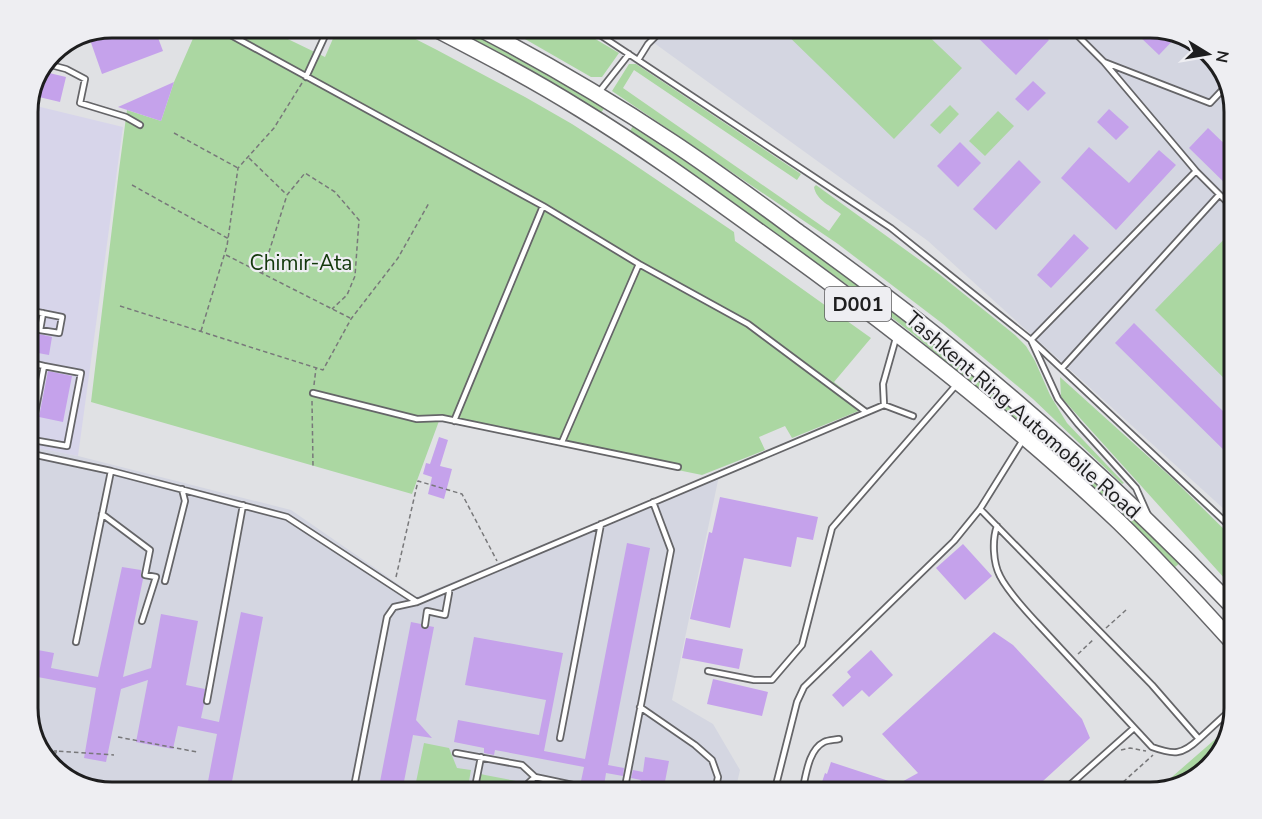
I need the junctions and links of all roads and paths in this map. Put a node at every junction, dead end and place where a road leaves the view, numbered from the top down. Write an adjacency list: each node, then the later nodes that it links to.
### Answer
1 (234, 37): 12 (lane)
2 (324, 37): 12 (lane)
3 (451, 37): 17 (highway, Tashkent Ring Automobile Road / D001)
4 (495, 37): 14 (highway, Tashkent Ring Automobile Road / D001)
5 (603, 37): 8 (lane)
6 (655, 37): 9 (lane)
7 (1079, 37): 10 (lane)
8 (629, 54): 9 (lane); 14 (lane)
9 (638, 60): 39 (lane)
10 (1104, 62): 13 (lane); 21 (lane)
11 (54, 66): 16 (lane)
12 (306, 77): 19 (path); 27 (lane)
13 (1221, 91)
14 (598, 95): 15 (highway, Tashkent Ring Automobile Road / D001)
15 (624, 111): 17 (highway); 65 (highway, Tashkent Ring Automobile Road / D001)
16 (140, 125)
17 (612, 129): 38 (highway, Tashkent Ring Automobile Road / D001)
18 (174, 133): 20 (path)
19 (248, 157): 20 (path); 23 (path)
20 (238, 168): 28 (path)
21 (1196, 171): 24 (lane); 39 (lane)
22 (132, 185): 28 (path)
23 (288, 195): 31 (path); 33 (path)
24 (1219, 195): 25 (lane); 43 (lane)
25 (1224, 200)
26 (429, 203): 36 (path)
27 (543, 206): 30 (lane); 50 (lane)
28 (229, 239): 29 (path)
29 (225, 255): 31 (path); 37 (path)
30 (639, 264): 48 (lane); 53 (lane)
31 (262, 274): 33 (path)
32 (120, 306): 37 (path)
33 (332, 309): 36 (path)
34 (38, 312): 35 (lane)
35 (43, 313): 35 (lane)
36 (351, 319): 42 (path)
37 (201, 332): 42 (path)
38 (897, 333): 44 (highway, Tashkent Ring Automobile Road / D001); 47 (lane)
39 (1031, 340): 43 (lane); 65 (lane)
40 (38, 365): 41 (lane)
41 (44, 366): 45 (lane); 52 (lane)
42 (316, 368): 46 (path)
43 (1062, 368): 63 (lane)
44 (958, 382): 51 (highway, Tashkent Ring Automobile Road / D001); 79 (lane)
45 (38, 393)
46 (313, 393): 50 (lane); 55 (path)
47 (884, 405): 48 (lane); 49 (lane)
48 (866, 412): 59 (lane)
49 (913, 416)
50 (454, 421): 53 (lane)
51 (1024, 438): 61 (lane); 70 (highway, Tashkent Ring Automobile Road / D001)
52 (38, 441)
53 (562, 442): 56 (lane)
54 (38, 455): 57 (lane)
55 (313, 466)
56 (678, 467)
57 (111, 471): 58 (lane); 62 (lane)
58 (182, 489): 60 (lane); 69 (lane)
59 (653, 502): 64 (lane); 81 (lane)
60 (243, 505): 71 (lane); 80 (lane)
61 (980, 509): 66 (lane); 103 (lane)
62 (102, 514): 75 (lane); 78 (lane)
63 (1224, 521)
64 (601, 524): 67 (lane); 85 (lane)
65 (1153, 525): 68 (highway, Tashkent Ring Automobile Road / D001)
66 (997, 526): 83 (lane); 87 (lane)
67 (500, 567): 71 (path); 72 (lane)
68 (1197, 569): 70 (highway); 73 (highway, Tashkent Ring Automobile Road / D001)
69 (165, 581)
70 (1180, 584): 77 (highway, Tashkent Ring Automobile Road / D001)
71 (394, 587): 74 (lane)
72 (448, 589): 74 (lane); 76 (lane)
73 (1224, 597)
74 (417, 602): 97 (lane)
75 (142, 621)
76 (425, 625)
77 (1224, 633)
78 (76, 642)
79 (708, 671)
80 (207, 701)
81 (640, 707): 101 (lane); 102 (lane)
82 (1224, 716): 87 (lane)
83 (1134, 728): 87 (lane); 105 (lane)
84 (118, 737): 91 (path)
85 (560, 738)
86 (839, 739): 104 (lane)
87 (1199, 739)
88 (52, 751): 89 (path)
89 (57, 751): 93 (path); 94 (path)
90 (1118, 751): 106 (path)
91 (197, 752)
92 (456, 753): 95 (lane)
93 (55, 754)
94 (114, 755)
95 (481, 757): 96 (lane); 98 (lane)
96 (535, 777): 99 (lane); 100 (lane)
97 (355, 782)
98 (476, 782)
99 (530, 782)
100 (559, 782)
101 (626, 782)
102 (717, 782)
103 (777, 782)
104 (804, 782)
105 (1073, 782)
106 (1123, 782)

